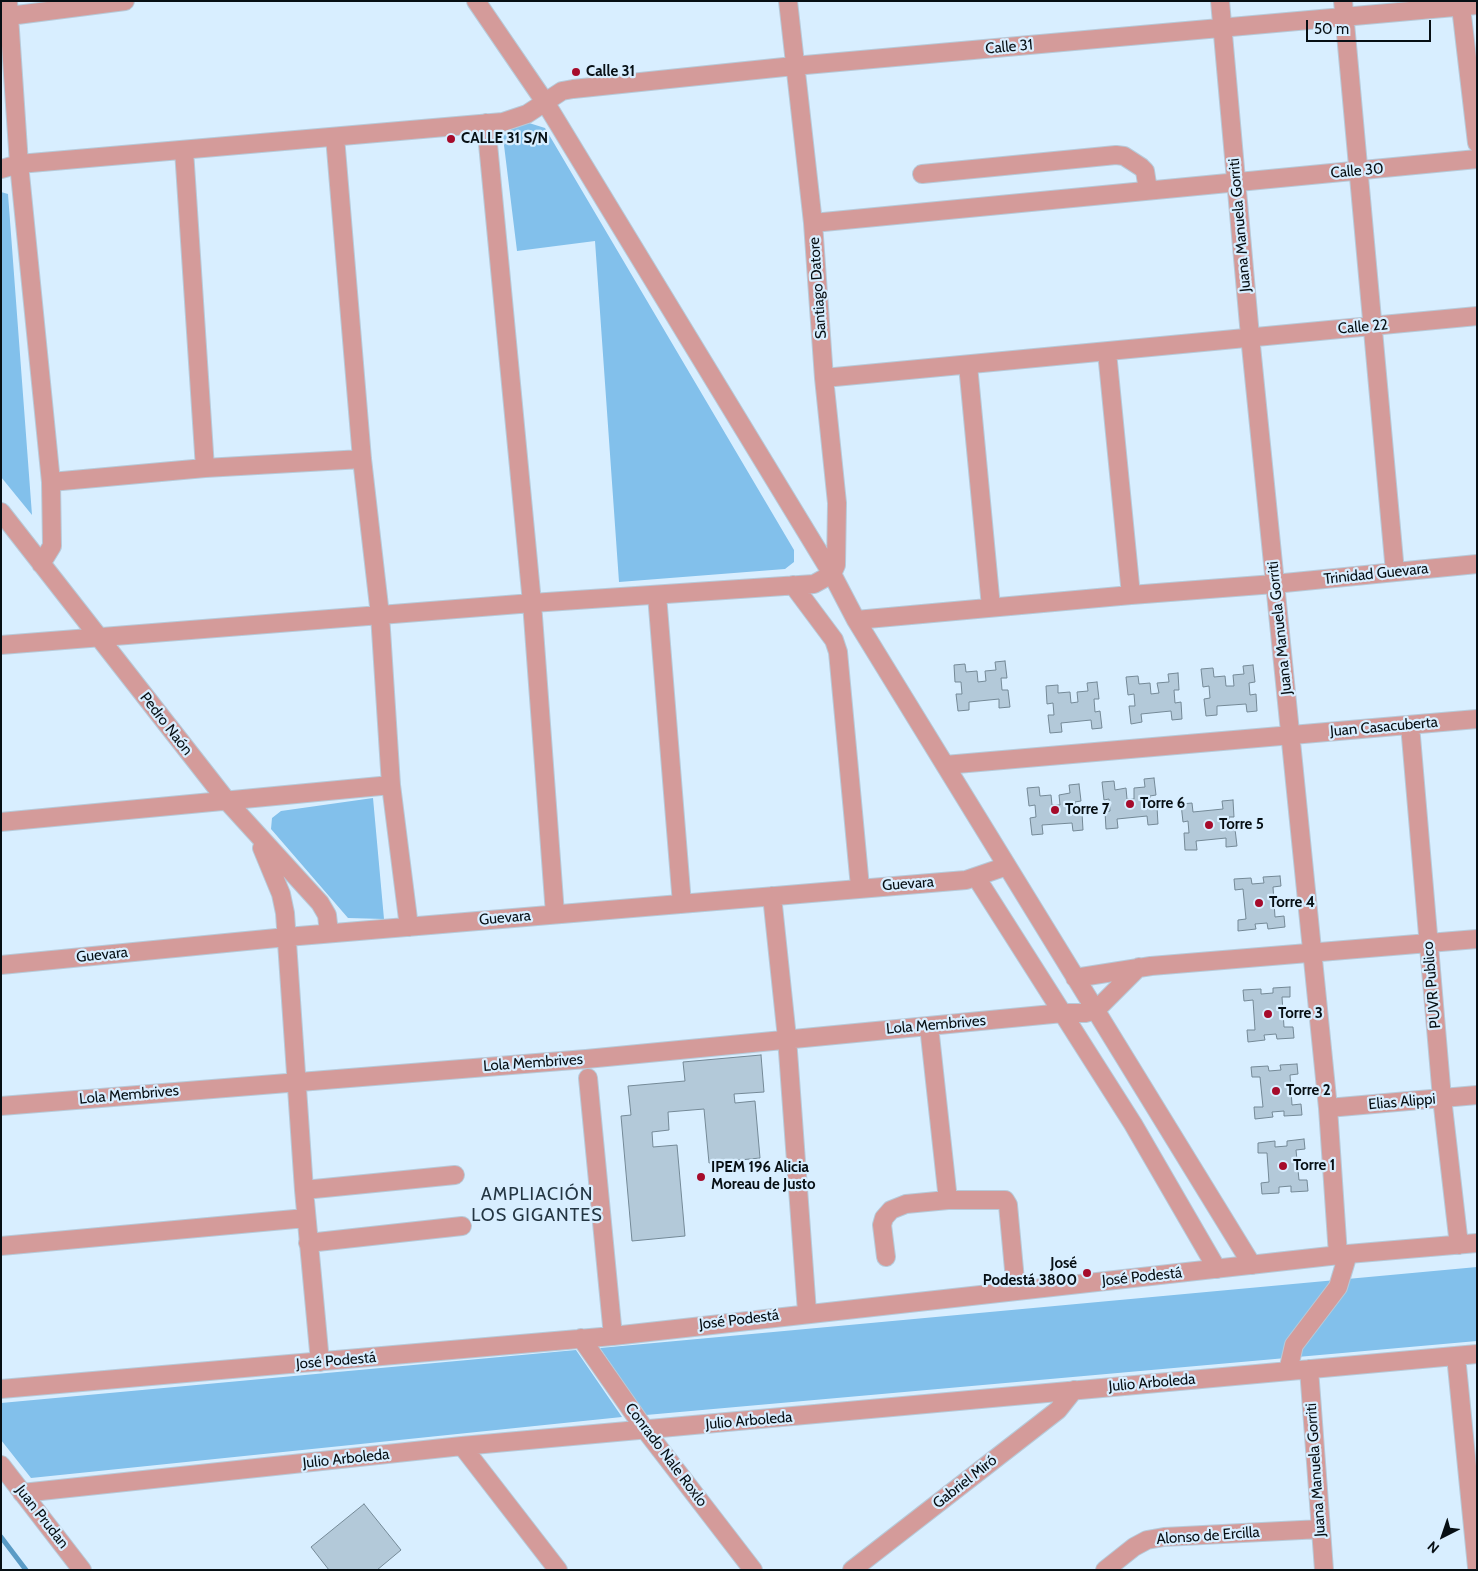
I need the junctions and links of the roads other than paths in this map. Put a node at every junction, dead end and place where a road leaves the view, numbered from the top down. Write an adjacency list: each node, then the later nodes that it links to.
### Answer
1 (124, 1): 6 (street)
2 (476, 1): 10 (street)
3 (788, 1): 9 (street, Santiago Datore)
4 (1220, 1): 8 (street, Juana Manuela Gorriti)
5 (1469, 6): 7 (street, Calle 31); 13 (street)
6 (8, 9): 16 (street)
7 (1343, 9): 8 (street, Calle 31); 18 (street)
8 (1222, 27): 9 (street, Calle 31); 20 (street, Juana Manuela Gorriti)
9 (794, 66): 10 (street, Calle 31); 22 (street, Santiago Datore)
10 (545, 102): 11 (street, Calle 31); 36 (street)
11 (486, 123): 12 (street, Calle 31); 41 (street)
12 (335, 137): 14 (street, Calle 31); 29 (street)
13 (1477, 143)
14 (184, 150): 16 (street, Calle 31); 30 (street)
15 (1477, 159): 18 (street, Calle 30)
16 (20, 164): 17 (street, Calle 31); 31 (street)
17 (1, 169)
18 (1358, 172): 20 (street, Calle 30); 24 (street)
19 (922, 174): 21 (street)
20 (1236, 181): 21 (street, Calle 30); 25 (street, Juana Manuela Gorriti)
21 (1148, 190): 22 (street, Calle 30)
22 (813, 223): 28 (street, Santiago Datore)
23 (1477, 316): 24 (street, Calle 22)
24 (1373, 326): 25 (street, Calle 22); 35 (street)
25 (1250, 336): 26 (street, Calle 22); 37 (street, Juana Manuela Gorriti)
26 (1107, 352): 27 (street, Calle 22); 40 (street)
27 (968, 365): 28 (street, Calle 22); 42 (street)
28 (824, 378): 36 (street, Santiago Datore)
29 (362, 460): 30 (street); 43 (street)
30 (205, 468): 31 (street)
31 (51, 482): 33 (street)
32 (1, 512): 33 (street, Pedro Naón)
33 (41, 564): 45 (street, Pedro Naón)
34 (1477, 564): 35 (street, Trinidad Guevara)
35 (1395, 572): 37 (street, Trinidad Guevara)
36 (832, 574): 38 (street); 44 (street)
37 (1274, 584): 40 (street, Trinidad Guevara); 49 (street, Juana Manuela Gorriti)
38 (793, 585): 39 (street); 57 (street)
39 (657, 595): 41 (street); 59 (street)
40 (1131, 595): 42 (street, Trinidad Guevara)
41 (532, 603): 43 (street); 60 (street)
42 (991, 607): 44 (street, Trinidad Guevara)
43 (380, 615): 45 (street); 51 (street)
44 (856, 620): 50 (street)
45 (97, 636): 46 (street); 52 (street, Pedro Naón)
46 (1, 645)
47 (1477, 718): 48 (street, Juan Casacuberta)
48 (1410, 725): 49 (street, Juan Casacuberta); 65 (street, PUVR Publico)
49 (1291, 735): 50 (street, Juan Casacuberta); 66 (street, Juana Manuela Gorriti)
50 (945, 765): 55 (street)
51 (391, 785): 52 (street); 61 (street)
52 (227, 801): 53 (street); 54 (street, Pedro Naón)
53 (1, 822)
54 (257, 836): 62 (street, Pedro Naón); 63 (street)
55 (1007, 866): 56 (street, Guevara); 69 (street)
56 (976, 877): 57 (street, Guevara); 71 (street)
57 (860, 887): 58 (street, Guevara)
58 (772, 896): 59 (street, Guevara); 73 (street)
59 (682, 904): 60 (street, Guevara)
60 (555, 914): 61 (street, Guevara)
61 (409, 927): 62 (street, Guevara)
62 (329, 933): 63 (street, Guevara)
63 (287, 937): 67 (street, Guevara); 75 (street)
64 (1477, 939): 65 (street)
65 (1428, 943): 66 (street); 77 (street, PUVR Publico)
66 (1312, 954): 68 (street); 79 (street, Juana Manuela Gorriti)
67 (1, 965)
68 (1139, 967): 69 (street); 70 (street)
69 (1075, 978): 70 (street)
70 (1096, 1010): 71 (street, Lola Membrives); 91 (street)
71 (1063, 1013): 72 (street, Lola Membrives); 92 (street)
72 (929, 1026): 73 (street, Lola Membrives); 82 (street)
73 (787, 1038): 75 (street, Lola Membrives); 94 (street)
74 (588, 1078): 95 (street)
75 (297, 1081): 78 (street, Lola Membrives); 81 (street)
76 (1477, 1095): 77 (street, Elias Alippi)
77 (1442, 1098): 79 (street, Elias Alippi); 87 (street, PUVR Publico)
78 (1, 1106)
79 (1328, 1108): 89 (street, Juana Manuela Gorriti)
80 (455, 1175): 81 (street)
81 (304, 1190): 83 (street)
82 (948, 1200): 90 (street); 93 (street)
83 (306, 1218): 85 (street); 88 (street)
84 (462, 1226): 85 (street)
85 (308, 1243): 99 (street)
86 (1477, 1243): 87 (street, José Podestá)
87 (1459, 1245): 89 (street, José Podestá)
88 (1, 1246)
89 (1343, 1254): 91 (street, José Podestá); 101 (street)
90 (886, 1258)
91 (1252, 1265): 92 (street, José Podestá)
92 (1217, 1269): 93 (street, José Podestá)
93 (1016, 1291): 94 (street, José Podestá)
94 (807, 1312): 95 (street, José Podestá)
95 (613, 1336): 96 (street, José Podestá)
96 (581, 1338): 99 (street, José Podestá); 104 (street, Conrado Nale Roxlo)
97 (1477, 1354): 98 (street, Julio Arboleda)
98 (1456, 1356): 100 (street, Julio Arboleda); 109 (street)
99 (320, 1362): 102 (street, José Podestá)
100 (1309, 1369): 101 (street, Julio Arboleda); 108 (street, Juana Manuela Gorriti)
101 (1288, 1371): 103 (street, Julio Arboleda)
102 (1, 1388)
103 (1074, 1390): 104 (street, Julio Arboleda); 113 (street, Gabriel Miró)
104 (646, 1431): 105 (street, Julio Arboleda); 112 (street, Conrado Nale Roxlo)
105 (462, 1446): 107 (street, Julio Arboleda); 111 (street)
106 (1, 1465): 107 (street, Juan Prudan)
107 (22, 1493): 110 (street, Juan Prudan)
108 (1321, 1529): 114 (street, Alonso de Ercilla); 115 (street, Juana Manuela Gorriti)
109 (1477, 1567)
110 (82, 1570)
111 (558, 1570)
112 (754, 1570)
113 (852, 1570)
114 (1105, 1570)
115 (1324, 1570)

